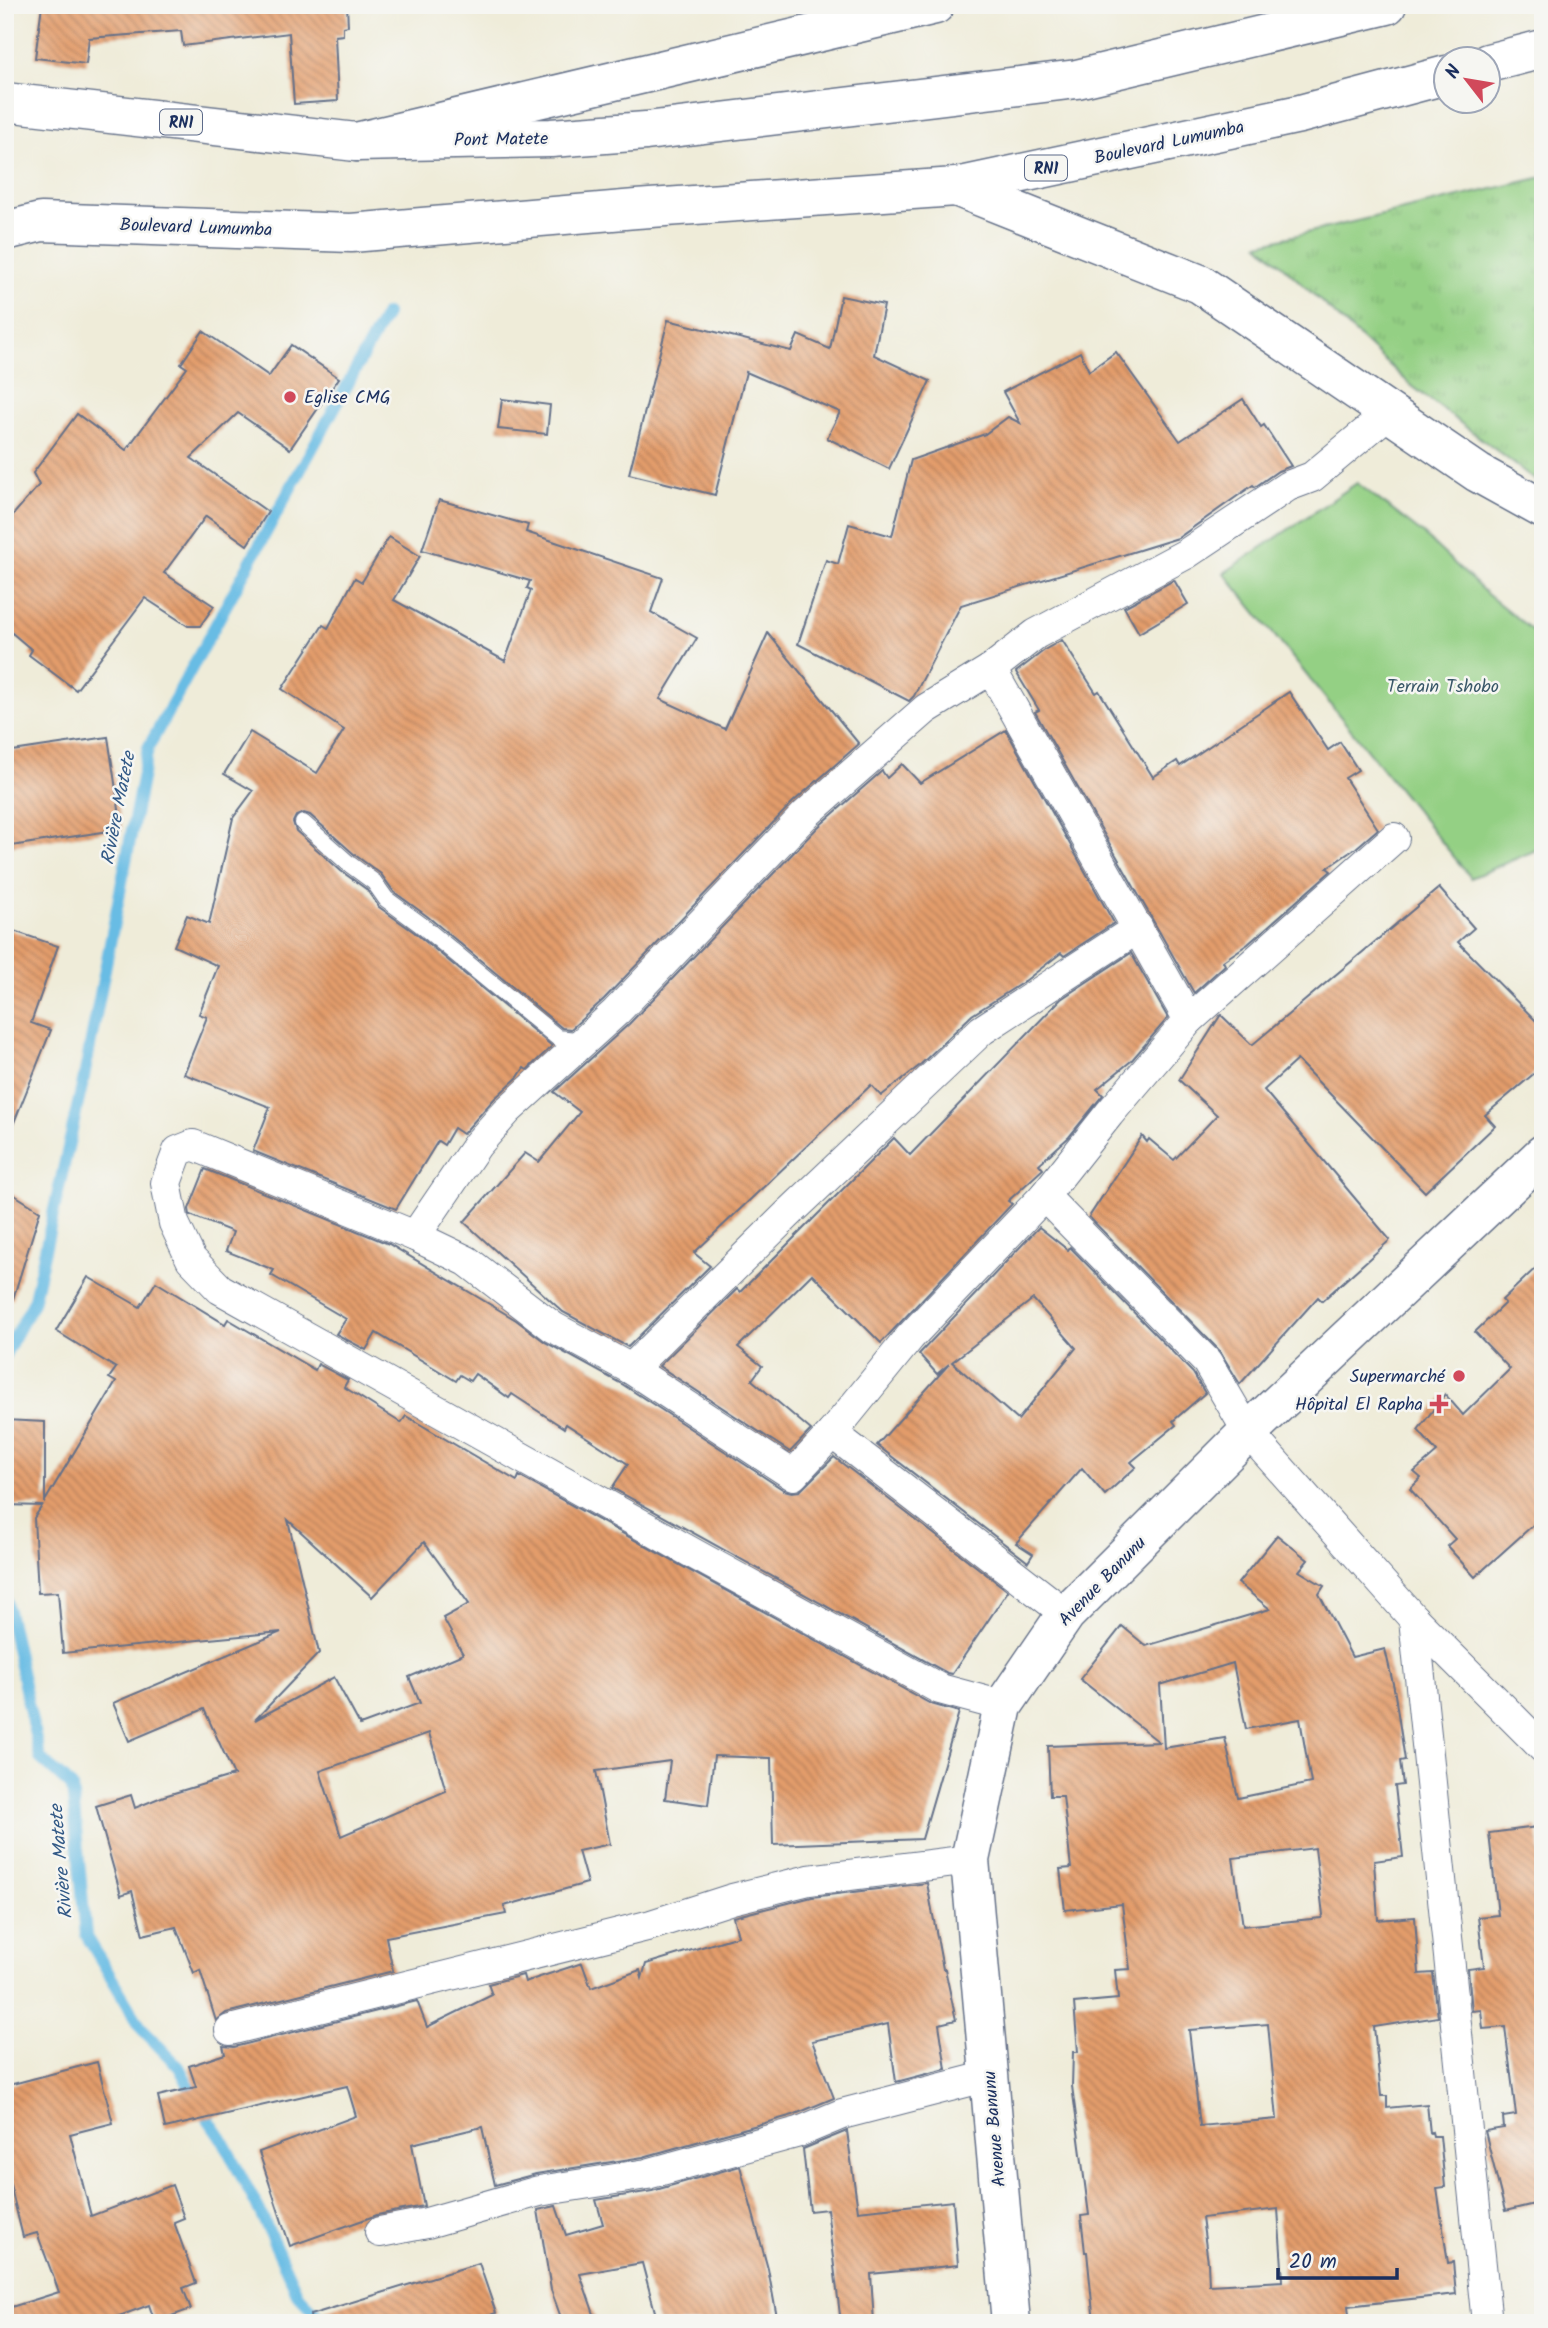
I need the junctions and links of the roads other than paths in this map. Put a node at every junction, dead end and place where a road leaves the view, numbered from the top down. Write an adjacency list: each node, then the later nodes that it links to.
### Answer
1 (936, 5): 3 (main road)
2 (1387, 5): 8 (main road, Pont Matete / RN1)
3 (880, 12): 8 (main road)
4 (1543, 49): 5 (main road)
5 (1502, 60)
6 (1432, 79): 9 (main road, Boulevard Lumumba / RN1)
7 (5, 102): 8 (main road, RN1)
8 (356, 142)
9 (956, 187): 10 (main road, Boulevard Lumumba / RN1); 11 (main road)
10 (23, 227)
11 (1390, 412): 12 (main road); 13 (street)
12 (1543, 509)
13 (991, 669): 16 (street); 18 (street)
14 (303, 823): 18 (lane)
15 (1394, 838): 17 (street)
16 (1138, 928): 17 (street); 22 (street)
17 (1189, 1020): 20 (street)
18 (584, 1041): 21 (street)
19 (1543, 1154): 23 (main road, Avenue Banunu)
20 (1044, 1196): 23 (street); 24 (street)
21 (415, 1236): 22 (street); 27 (street)
22 (631, 1369): 24 (street)
23 (1248, 1432): 25 (main road, Avenue Banunu); 26 (street)
24 (832, 1433): 25 (street)
25 (1066, 1614): 27 (main road, Avenue Banunu)
26 (1414, 1619): 28 (street); 34 (street)
27 (1003, 1706): 29 (main road, Avenue Banunu)
28 (1540, 1740)
29 (970, 1860): 30 (street); 31 (main road, Avenue Banunu)
30 (230, 2030)
31 (989, 2076): 32 (street); 33 (main road, Avenue Banunu)
32 (380, 2232)
33 (1011, 2323)
34 (1487, 2323)

